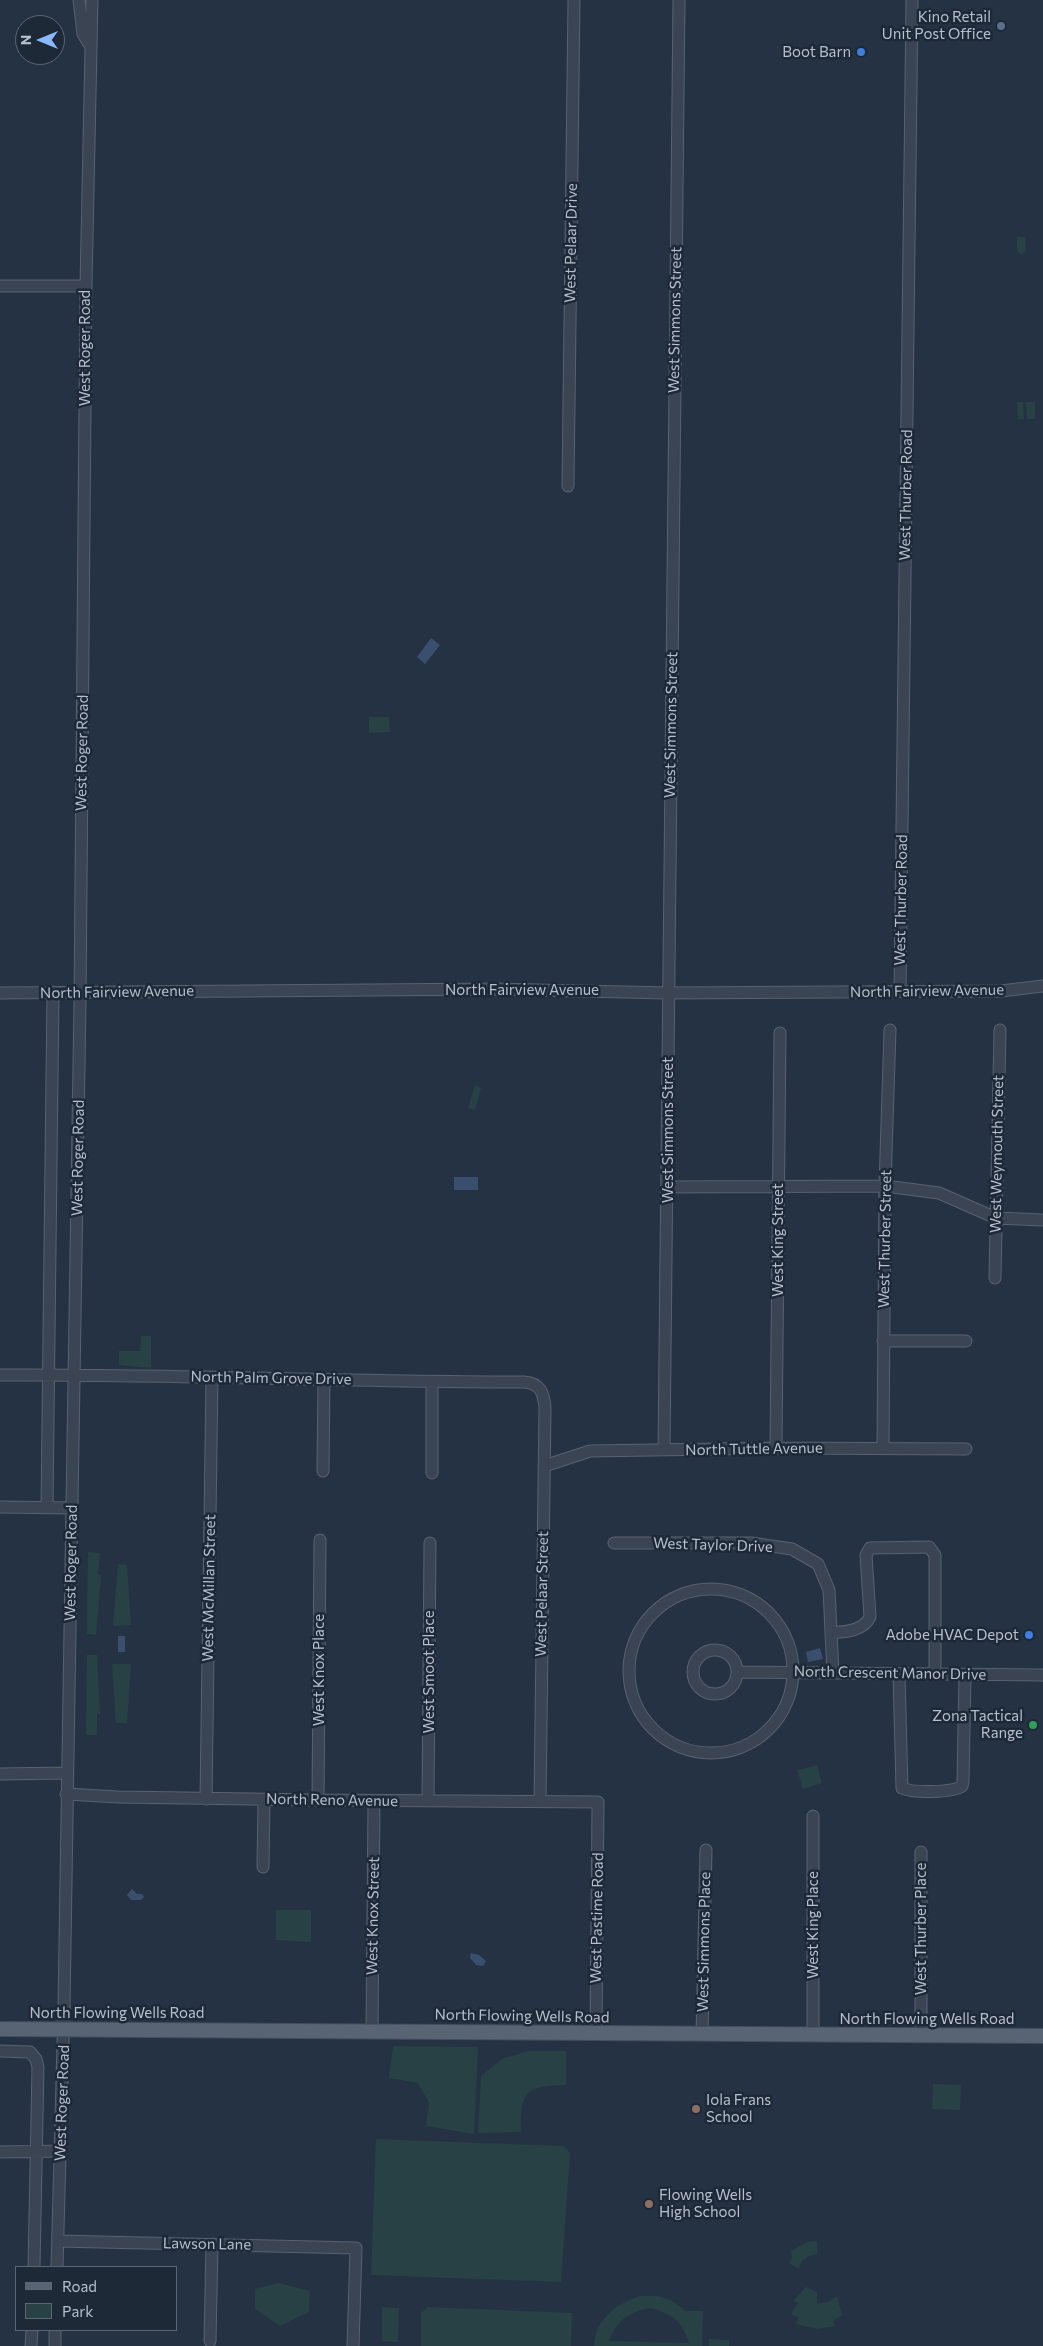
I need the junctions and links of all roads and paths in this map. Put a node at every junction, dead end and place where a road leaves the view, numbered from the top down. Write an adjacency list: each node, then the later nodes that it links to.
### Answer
1 (79, 0): 6 (street, West Roger Road)
2 (92, 0): 6 (street, West Roger Road)
3 (574, 0): 9 (street, West Pelaar Drive)
4 (679, 0): 15 (street, West Simmons Street)
5 (912, 0): 11 (street, West Thurber Road)
6 (90, 48): 8 (street, West Roger Road)
7 (0, 286): 8 (street)
8 (86, 286): 13 (street, West Roger Road)
9 (568, 486)
10 (1043, 986): 11 (street, North Fairview Avenue)
11 (900, 991): 15 (street, North Fairview Avenue)
12 (53, 992): 13 (street, North Fairview Avenue); 14 (street, North Fairview Avenue); 27 (street, West Roger Road)
13 (80, 992): 15 (street, North Fairview Avenue); 28 (street, West Roger Road)
14 (0, 993)
15 (668, 993): 20 (street, West Simmons Street)
16 (890, 1030): 19 (street, West Thurber Street)
17 (1000, 1030): 22 (street, West Weymouth Street)
18 (780, 1033): 21 (street, West King Street)
19 (886, 1186): 21 (street); 22 (street); 25 (street, West Thurber Street)
20 (668, 1187): 21 (street); 37 (street, West Simmons Street)
21 (778, 1187): 34 (street, West King Street)
22 (996, 1218): 23 (street); 24 (street, West Weymouth Street)
23 (1043, 1220)
24 (995, 1278)
25 (883, 1341): 26 (street); 35 (street, West Thurber Street)
26 (966, 1341)
27 (49, 1374): 28 (street, North Palm Grove Drive); 29 (street, North Palm Grove Drive); 42 (street, West Roger Road)
28 (74, 1374): 30 (street, North Palm Grove Drive); 43 (street, West Roger Road)
29 (0, 1375)
30 (212, 1377): 31 (street, North Palm Grove Drive); 58 (street, West McMillan Street)
31 (324, 1379): 32 (street, North Palm Grove Drive); 39 (street)
32 (432, 1382): 33 (street, North Palm Grove Drive); 40 (street)
33 (542, 1384): 38 (street, West Pelaar Street)
34 (776, 1448): 35 (street, North Tuttle Avenue); 37 (street, North Tuttle Avenue)
35 (883, 1448): 36 (street, North Tuttle Avenue)
36 (966, 1449)
37 (664, 1450): 38 (street, North Tuttle Avenue)
38 (544, 1466): 63 (street, West Pelaar Street)
39 (323, 1472)
40 (432, 1473)
41 (0, 1507): 42 (street)
42 (47, 1507): 43 (street)
43 (72, 1508): 55 (street, West Roger Road)
44 (320, 1540): 60 (street, West Knox Place)
45 (430, 1543): 61 (street, West Smoot Place)
46 (614, 1543): 47 (street, West Taylor Drive)
47 (832, 1632): 50 (street, West Taylor Drive); 52 (street)
48 (738, 1672): 49 (street, North Crescent Manor Drive)
49 (794, 1672): 49 (street); 50 (street, North Crescent Manor Drive)
50 (833, 1673): 51 (street, North Crescent Manor Drive)
51 (899, 1674): 52 (street, North Crescent Manor Drive); 53 (street)
52 (935, 1674): 53 (street, North Crescent Manor Drive)
53 (965, 1674): 54 (street, North Crescent Manor Drive)
54 (1043, 1675)
55 (66, 1773): 56 (street); 57 (street, West Roger Road)
56 (0, 1774)
57 (66, 1794): 58 (street, North Reno Avenue); 69 (street, West Roger Road)
58 (206, 1798): 59 (street, North Reno Avenue)
59 (264, 1799): 60 (street, North Reno Avenue); 68 (street)
60 (318, 1800): 62 (street, North Reno Avenue)
61 (428, 1800): 62 (street, North Reno Avenue); 63 (street, North Reno Avenue)
62 (374, 1801): 71 (street, West Knox Street)
63 (540, 1801): 64 (street, North Reno Avenue)
64 (598, 1802): 72 (street, West Pastime Road)
65 (814, 1816): 74 (street, West King Place)
66 (706, 1850): 73 (street, West Simmons Place)
67 (921, 1852): 75 (street, West Thurber Place)
68 (263, 1868)
69 (64, 2028): 70 (main road, North Flowing Wells Road); 71 (main road, North Flowing Wells Road); 78 (street, West Roger Road)
70 (0, 2029)
71 (372, 2031): 72 (main road, North Flowing Wells Road)
72 (596, 2034): 73 (main road, North Flowing Wells Road)
73 (702, 2034): 74 (main road, North Flowing Wells Road)
74 (813, 2035): 75 (main road, North Flowing Wells Road)
75 (921, 2036): 76 (main road, North Flowing Wells Road)
76 (1043, 2036)
77 (0, 2051): 80 (street, West Roger Road)
78 (60, 2151): 80 (street); 81 (street, West Roger Road)
79 (0, 2152): 80 (street)
80 (37, 2152): 83 (street, West Roger Road)
81 (58, 2241): 82 (street, Lawson Lane); 84 (street, West Roger Road)
82 (212, 2244): 87 (street); 90 (street, Lawson Lane)
83 (34, 2266)
84 (57, 2266)
85 (32, 2331): 88 (street)
86 (55, 2331): 89 (street)
87 (210, 2341)
88 (31, 2346)
89 (55, 2346)
90 (353, 2346)

